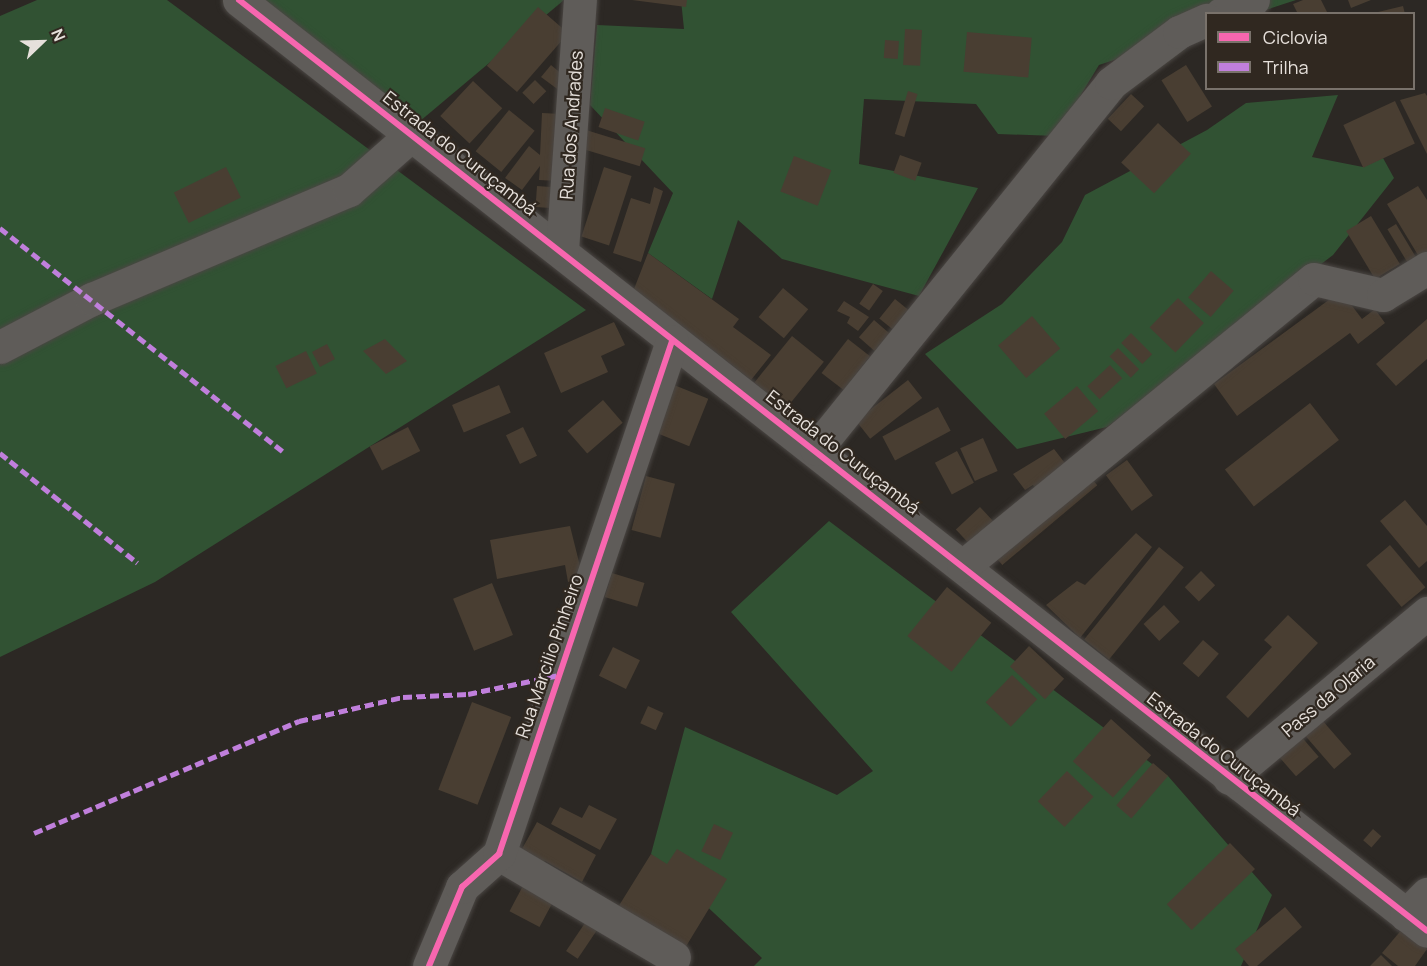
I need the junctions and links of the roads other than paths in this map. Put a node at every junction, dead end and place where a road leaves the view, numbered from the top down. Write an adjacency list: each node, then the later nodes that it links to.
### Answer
1 (239, 0): 6 (street, Estrada do Curuçambá)
2 (580, 0): 7 (street, Rua dos Andrades)
3 (1253, 0): 4 (street)
4 (1226, 12)
5 (1205, 20): 11 (street)
6 (410, 136): 7 (street, Estrada do Curuçambá); 10 (street)
7 (562, 250): 9 (street, Estrada do Curuçambá)
8 (1427, 268): 12 (street)
9 (672, 341): 11 (street, Estrada do Curuçambá); 15 (street, Rua Marcilio Pinheiro)
10 (0, 347)
11 (816, 448): 12 (street, Estrada do Curuçambá)
12 (963, 566): 14 (street, Estrada do Curuçambá)
13 (1427, 613): 14 (street, Pass da Olaria)
14 (1229, 778): 16 (street, Estrada do Curuçambá)
15 (499, 854): 17 (street); 18 (street, Rua Marcilio Pinheiro)
16 (1420, 914)
17 (674, 957)
18 (429, 966)

